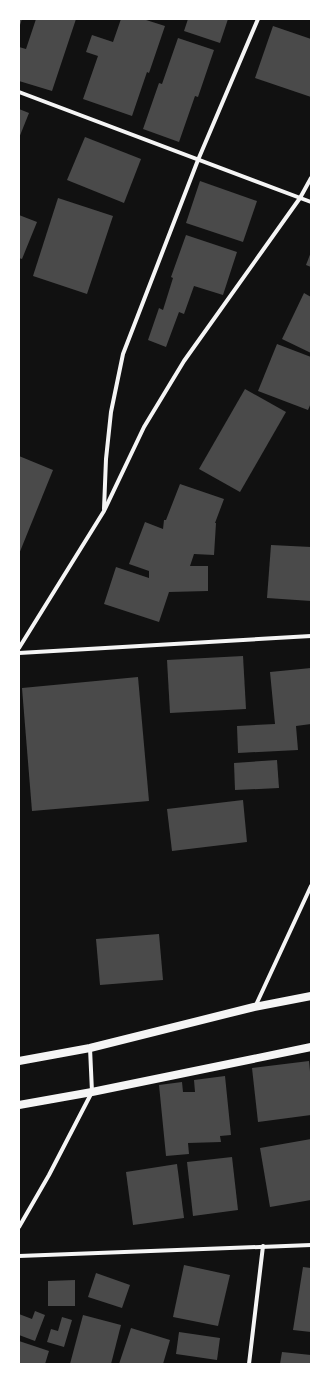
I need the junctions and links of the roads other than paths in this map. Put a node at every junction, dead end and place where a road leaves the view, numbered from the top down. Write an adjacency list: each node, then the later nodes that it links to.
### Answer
1 (258, 19): 3 (street)
2 (19, 92): 3 (street)
3 (198, 160): 5 (street); 7 (street)
4 (311, 178): 5 (street)
5 (300, 198): 6 (street); 7 (street)
6 (311, 202)
7 (104, 511): 9 (street)
8 (311, 636): 10 (street)
9 (19, 648)
10 (19, 653)
11 (311, 886): 13 (street)
12 (311, 996): 13 (main road)
13 (254, 1007): 15 (main road)
14 (311, 1047): 17 (main road)
15 (90, 1048): 16 (main road); 17 (street)
16 (19, 1061)
17 (92, 1092): 18 (main road); 19 (street)
18 (19, 1105)
19 (19, 1227)
20 (311, 1245): 21 (street)
21 (263, 1246): 22 (street); 23 (street)
22 (19, 1256)
23 (249, 1364)

